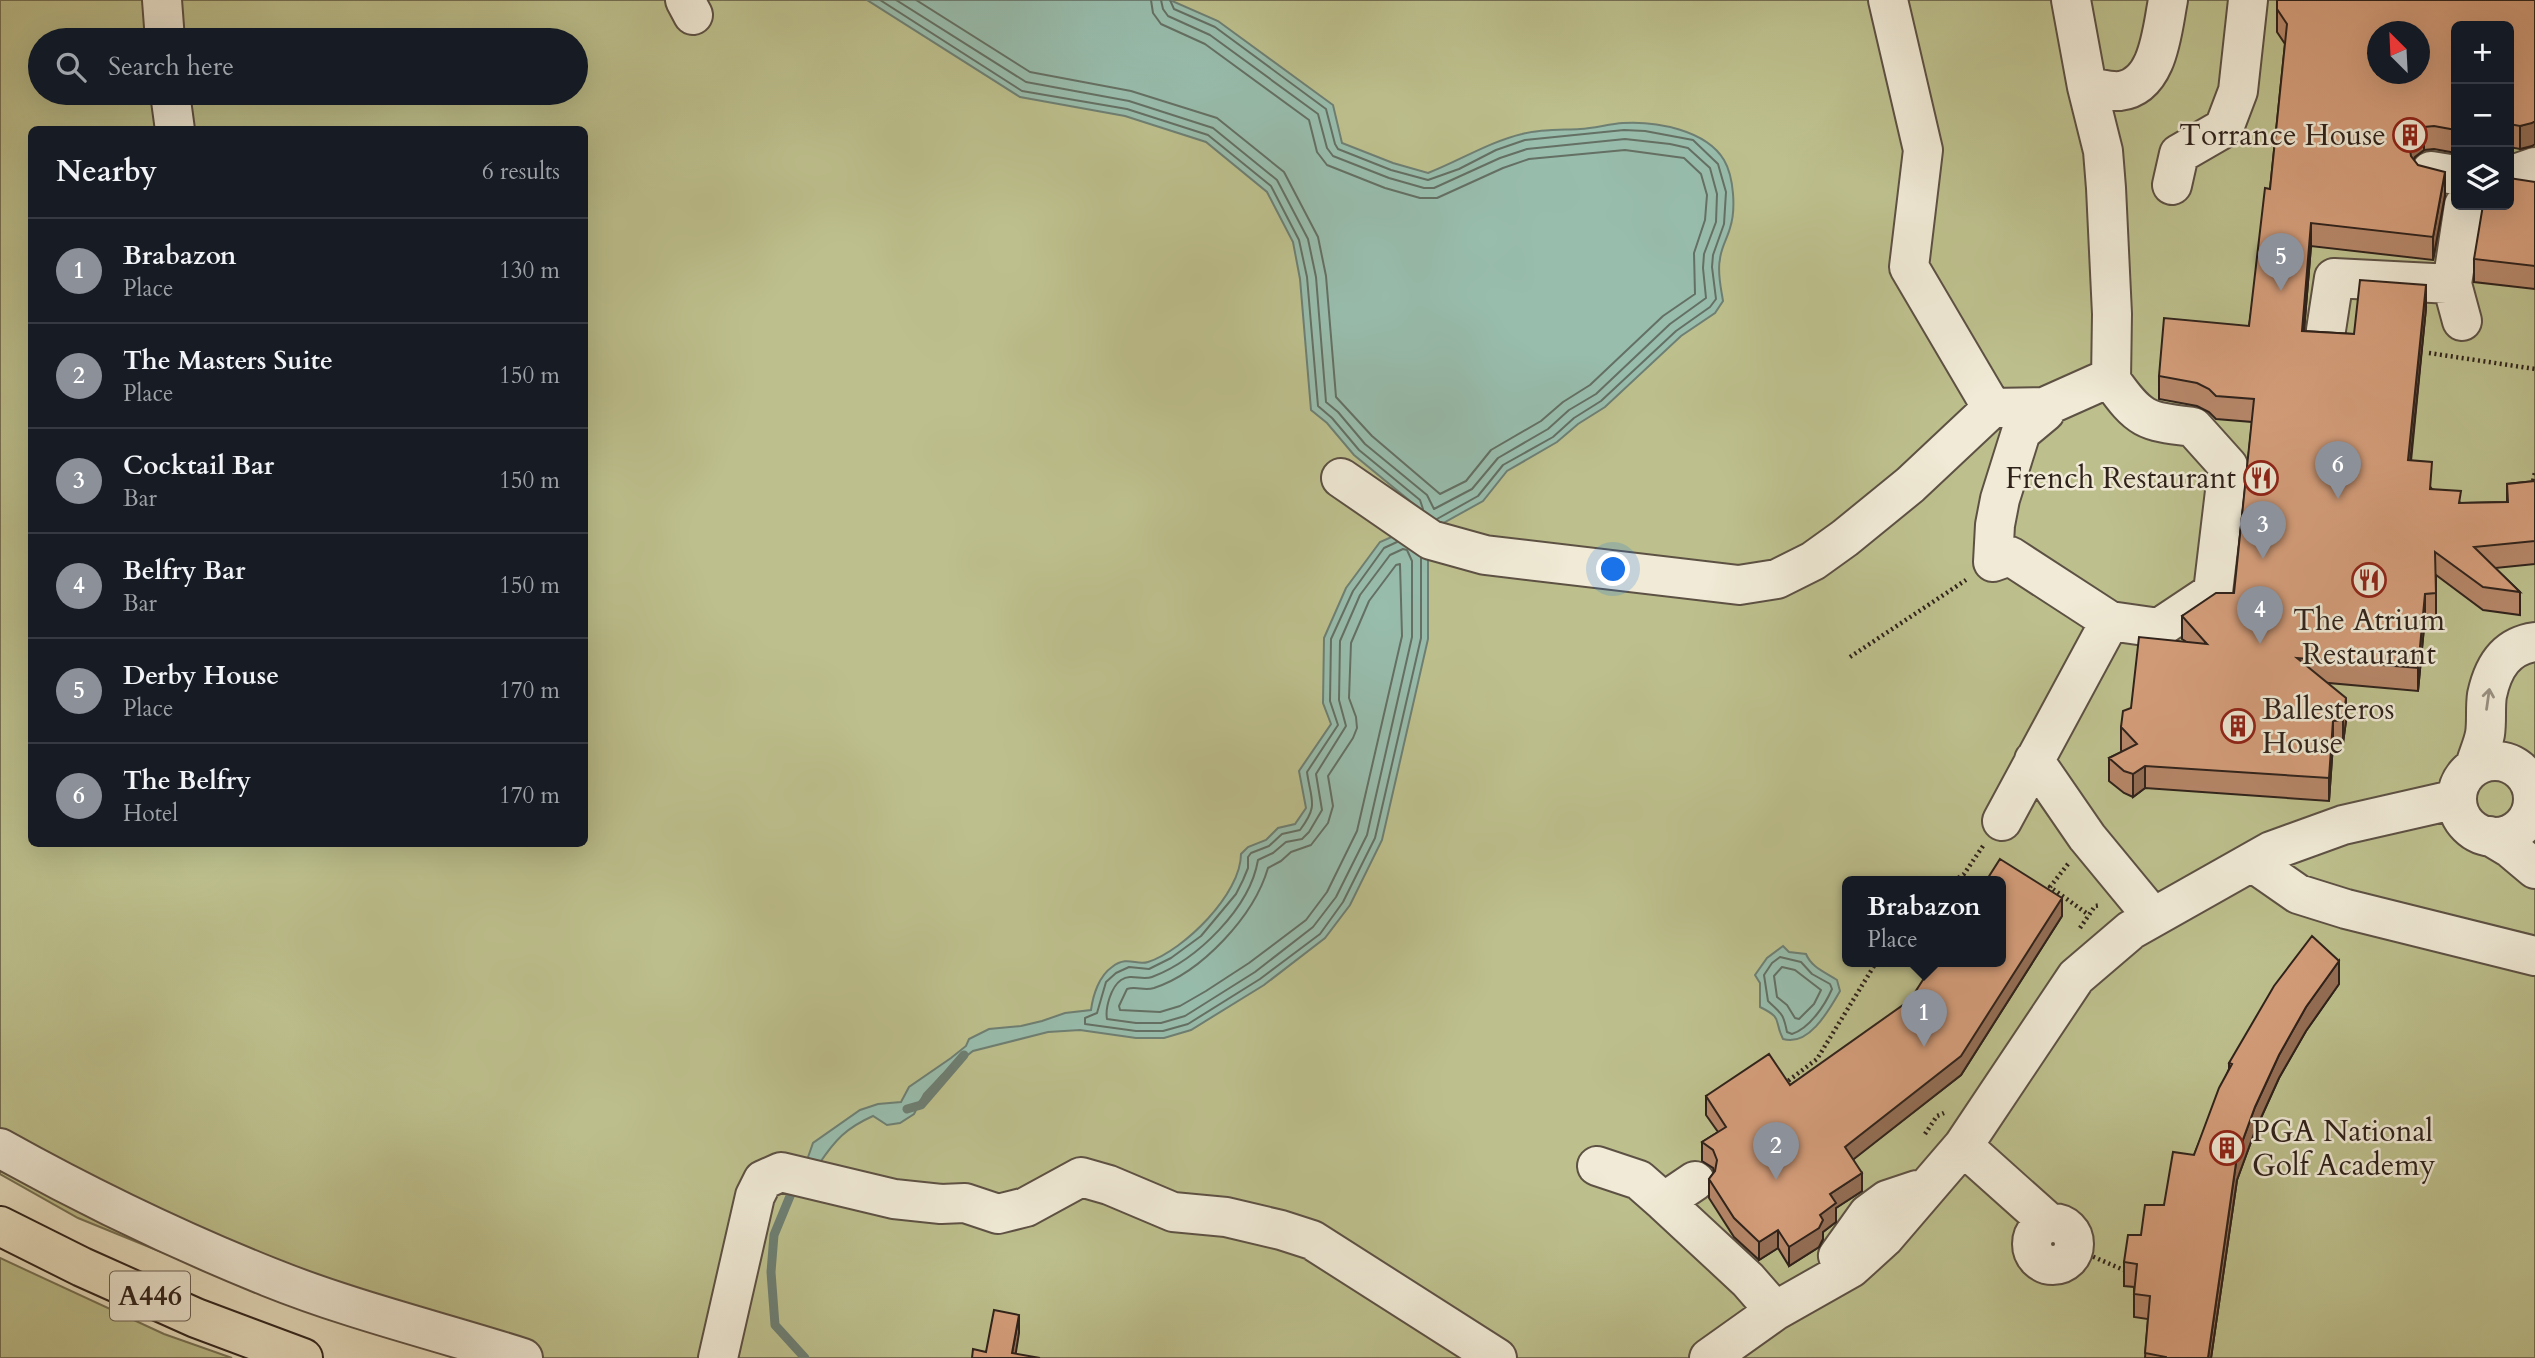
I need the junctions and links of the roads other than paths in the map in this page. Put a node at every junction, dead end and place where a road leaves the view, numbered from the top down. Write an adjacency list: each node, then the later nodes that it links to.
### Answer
1 (162, 0): 6 (lane)
2 (1888, 0): 18 (lane)
3 (2071, 0): 7 (lane)
4 (2168, 0): 7 (lane)
5 (2248, 0): 12 (lane)
6 (164, 28)
7 (2087, 87): 17 (lane)
8 (172, 105): 9 (lane)
9 (174, 126)
10 (2535, 167): 11 (lane)
11 (2514, 174)
12 (2172, 185)
13 (2463, 210): 14 (lane)
14 (2452, 284): 15 (lane); 16 (lane)
15 (2462, 321)
16 (2326, 330)
17 (2111, 380): 18 (lane); 20 (lane)
18 (2005, 412): 19 (lane); 20 (lane)
19 (1341, 478)
20 (2099, 626): 22 (lane)
21 (2535, 642): 23 (lane, one-way to 21)
22 (2034, 760): 26 (lane); 29 (lane)
23 (2475, 766): 24 (lane); 25 (lane)
24 (2456, 799): 25 (lane); 27 (lane)
25 (2525, 809): 28 (lane)
26 (2002, 820)
27 (2252, 862): 29 (lane); 30 (lane)
28 (2535, 869)
29 (2153, 917): 31 (lane)
30 (2535, 956)
31 (1962, 1146): 35 (lane); 36 (lane)
32 (0, 1148): 38 (lane)
33 (1597, 1166): 36 (lane)
34 (0, 1226): 37 (highway, A446)
35 (2061, 1236)
36 (1775, 1311): 41 (lane)
37 (303, 1358)
38 (523, 1358)
39 (718, 1358): 40 (lane)
40 (1497, 1358)
41 (1709, 1358)

